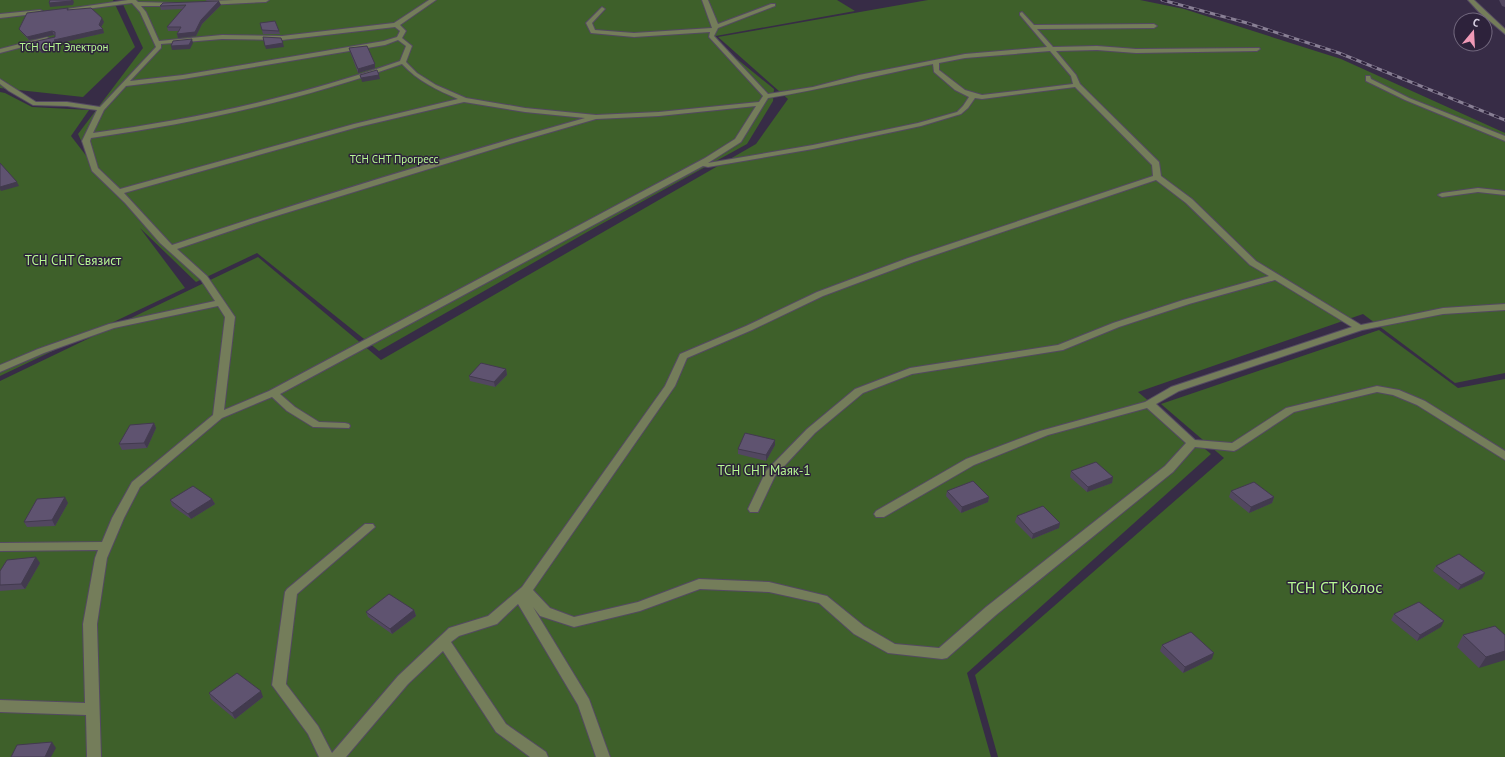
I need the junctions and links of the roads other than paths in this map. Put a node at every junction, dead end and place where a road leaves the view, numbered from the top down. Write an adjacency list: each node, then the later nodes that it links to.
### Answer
1 (266, 0): 6 (street)
2 (433, 0): 12 (street)
3 (706, 0): 15 (street)
4 (1471, 0): 16 (street)
5 (134, 2): 7 (street); 11 (street); 19 (street)
6 (201, 3)
7 (185, 4)
8 (773, 5): 15 (street)
9 (602, 9): 15 (street)
10 (1022, 14): 14 (street)
11 (0, 16)
12 (396, 25): 18 (street); 19 (street)
13 (1154, 26): 14 (street)
14 (1032, 27): 20 (street)
15 (714, 31): 33 (street)
16 (1505, 32)
17 (54, 38): 22 (street)
18 (399, 38): 23 (street); 27 (street)
19 (157, 43): 27 (street)
20 (1050, 49): 21 (street); 24 (street); 28 (street)
21 (1257, 49)
22 (0, 51)
23 (403, 62): 32 (street); 36 (street)
24 (936, 62): 31 (street); 33 (street)
25 (1368, 77): 37 (street)
26 (0, 81): 29 (street)
27 (125, 84): 34 (street)
28 (1077, 84): 31 (street); 39 (street)
29 (11, 90): 30 (street); 34 (street)
30 (0, 91)
31 (972, 97): 38 (street)
32 (464, 100): 35 (street); 40 (street)
33 (763, 100): 35 (street); 38 (street)
34 (101, 109): 36 (street)
35 (596, 117): 43 (street)
36 (88, 136): 40 (street)
37 (1505, 139)
38 (701, 163): 49 (street)
39 (1157, 177): 44 (street); 60 (street)
40 (119, 192): 43 (street)
41 (1505, 193): 42 (street)
42 (1442, 195)
43 (171, 248): 45 (street)
44 (1277, 278): 47 (street); 55 (street)
45 (220, 303): 48 (street); 51 (street)
46 (1505, 307): 47 (street)
47 (1360, 328): 50 (street)
48 (0, 369)
49 (273, 393): 51 (street); 52 (street)
50 (1149, 404): 53 (street); 56 (street)
51 (218, 416): 58 (street)
52 (345, 426)
53 (1192, 443): 54 (street); 60 (street)
54 (1505, 456)
55 (754, 509)
56 (880, 514)
57 (369, 527): 65 (street)
58 (106, 546): 59 (street); 63 (street)
59 (0, 547)
60 (523, 593): 61 (street); 68 (street)
61 (444, 642): 66 (street); 67 (street)
62 (0, 706): 63 (street)
63 (92, 709): 64 (street)
64 (94, 757)
65 (326, 757)
66 (337, 757)
67 (541, 757)
68 (603, 757)

